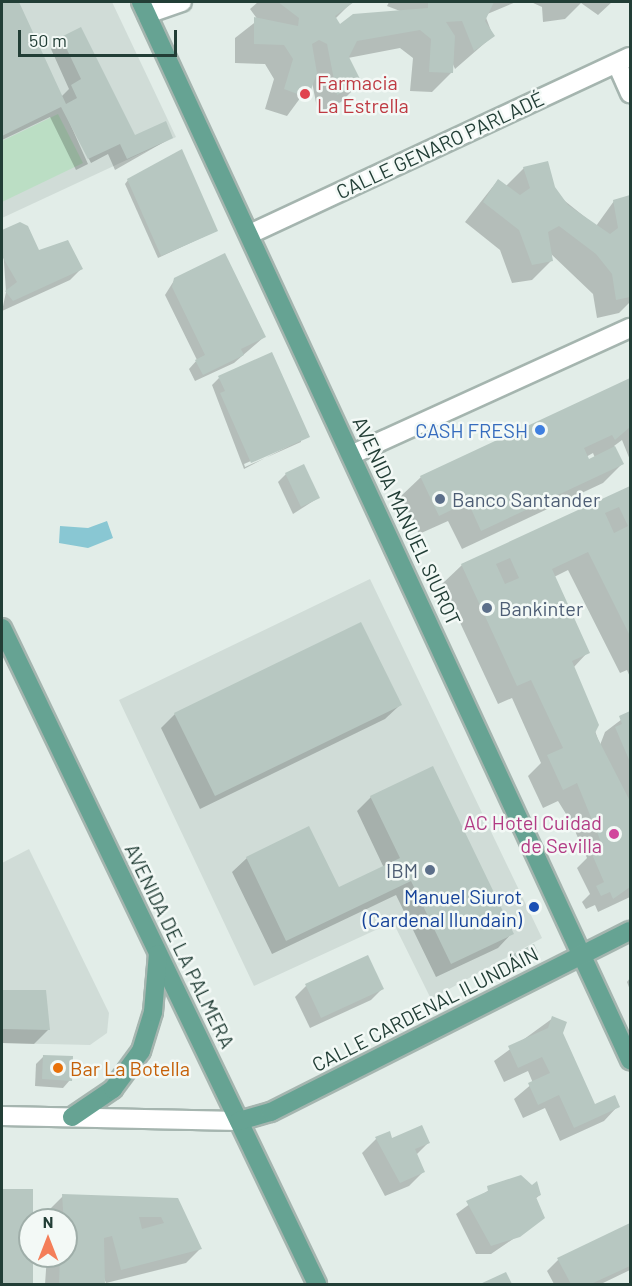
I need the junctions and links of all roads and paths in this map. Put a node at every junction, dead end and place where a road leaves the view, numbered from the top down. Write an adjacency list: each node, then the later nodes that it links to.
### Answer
1 (182, 2): 2 (street)
2 (144, 8): 5 (main road, AVENIDA MANUEL SIUROT)
3 (624, 60): 4 (street); 5 (street, CALLE GENARO PARLADÉ)
4 (630, 93)
5 (250, 234): 7 (main road, AVENIDA MANUEL SIUROT)
6 (630, 328): 7 (street)
7 (351, 455): 11 (main road, AVENIDA MANUEL SIUROT)
8 (2, 628): 10 (main road, AVENIDA DE LA PALMERA)
9 (630, 931): 11 (main road, CALLE CARDENAL ILUNDÁIN)
10 (158, 953): 14 (main road); 15 (main road, AVENIDA DE LA PALMERA)
11 (583, 953): 12 (main road, AVENIDA MANUEL SIUROT); 15 (main road, CALLE CARDENAL ILUNDÁIN)
12 (630, 1060)
13 (2, 1116): 14 (street)
14 (72, 1117): 15 (street)
15 (239, 1121): 16 (main road, AVENIDA DE LA PALMERA)
16 (316, 1284)

